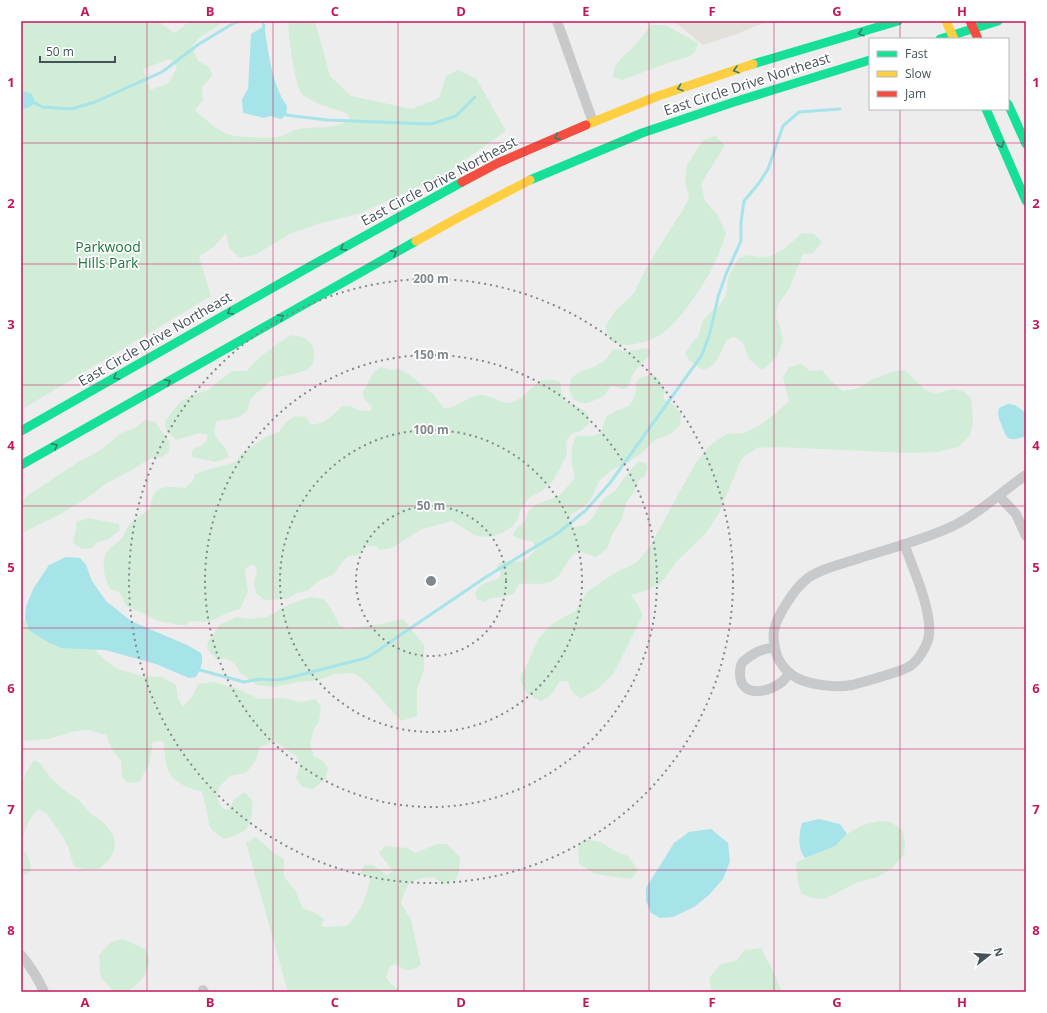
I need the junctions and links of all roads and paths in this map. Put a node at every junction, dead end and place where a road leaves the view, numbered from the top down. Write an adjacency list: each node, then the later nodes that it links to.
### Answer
1 (557, 21): 11 (street)
2 (898, 21): 11 (main road, East Circle Drive Northeast, one-way to 11)
3 (946, 21): 6 (main road)
4 (998, 21): 5 (main road)
5 (972, 25): 6 (main road); 7 (main road)
6 (953, 37)
7 (978, 38)
8 (869, 60): 15 (main road, East Circle Drive Northeast, one-way to 8)
9 (1009, 106): 12 (main road)
10 (986, 110): 13 (main road, one-way to 13)
11 (593, 122): 14 (main road, East Circle Drive Northeast, one-way to 14)
12 (1026, 144)
13 (1026, 201)
14 (21, 431)
15 (21, 465)
16 (1026, 475): 17 (street)
17 (999, 496): 18 (street); 19 (street)
18 (1026, 536)
19 (904, 544): 20 (street); 21 (street)
20 (774, 648): 21 (street); 21 (street)
21 (788, 673)
22 (21, 955): 23 (street)
23 (44, 992)

